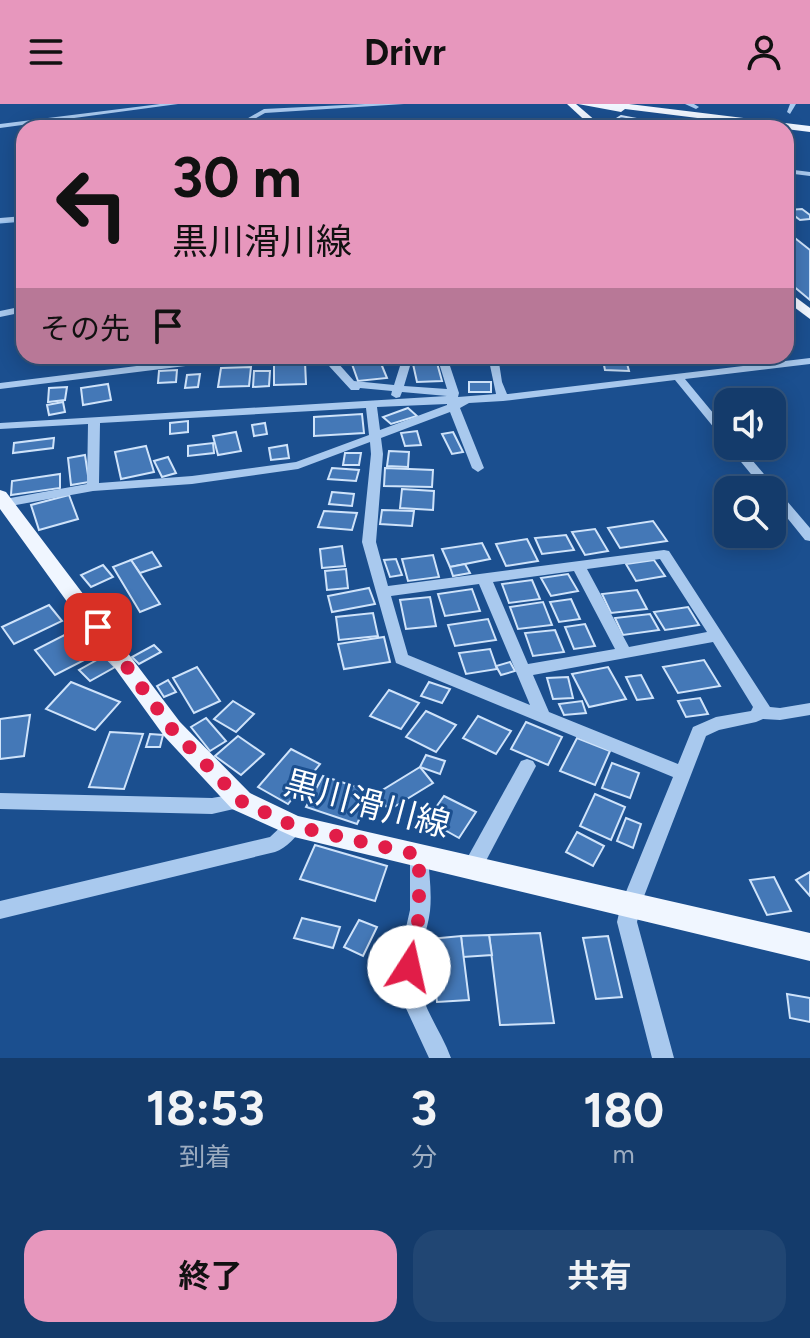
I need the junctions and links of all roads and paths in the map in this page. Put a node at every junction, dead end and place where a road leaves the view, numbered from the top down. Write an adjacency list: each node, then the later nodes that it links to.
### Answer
1 (175, 104): 9 (street)
2 (401, 104): 7 (street)
3 (571, 104): 11 (main road)
4 (582, 104): 12 (main road)
5 (608, 104): 13 (main road)
6 (688, 104): 8 (street)
7 (264, 107): 10 (street)
8 (696, 107)
9 (48, 120)
10 (245, 120)
11 (590, 120)
12 (709, 120)
13 (728, 120)
14 (794, 301): 15 (main road)
15 (810, 315)
16 (133, 364): 24 (street)
17 (333, 364): 23 (street)
18 (444, 364): 27 (street)
19 (494, 364): 26 (street)
20 (788, 364): 22 (street)
21 (405, 366): 25 (street)
22 (679, 379): 26 (street); 31 (street)
23 (352, 384): 25 (street); 29 (street)
24 (0, 386)
25 (398, 388): 27 (street); 28 (street)
26 (503, 398): 27 (street); 27 (street)
27 (453, 400): 28 (street); 33 (street); 35 (street)
28 (393, 403): 29 (street)
29 (363, 404): 30 (street); 33 (street)
30 (94, 421): 32 (street); 37 (street)
31 (714, 421)
32 (0, 426)
33 (375, 438): 37 (street); 43 (street)
34 (746, 460): 36 (street)
35 (478, 468)
36 (759, 476)
37 (93, 487): 38 (street)
38 (2, 499): 53 (main road, 黒川滑川線)
39 (786, 508): 40 (street)
40 (810, 537)
41 (578, 566): 42 (street); 44 (street); 45 (street)
42 (484, 578): 43 (street); 46 (street)
43 (382, 592): 49 (street)
44 (717, 636): 45 (street); 48 (street)
45 (625, 653): 46 (street)
46 (523, 671): 49 (street)
47 (810, 709): 48 (street)
48 (761, 712): 51 (street)
49 (543, 717): 51 (street)
50 (527, 766): 56 (street)
51 (681, 773): 57 (street)
52 (0, 801): 53 (street)
53 (241, 801): 54 (main road, 黒川滑川線)
54 (294, 826): 55 (main road, 黒川滑川線); 58 (street)
55 (419, 855): 56 (main road, 黒川滑川線); 60 (street)
56 (472, 868): 57 (main road, 黒川滑川線)
57 (631, 904): 59 (main road, 黒川滑川線); 61 (street)
58 (0, 910)
59 (810, 947)
60 (440, 1058)
61 (663, 1058)

